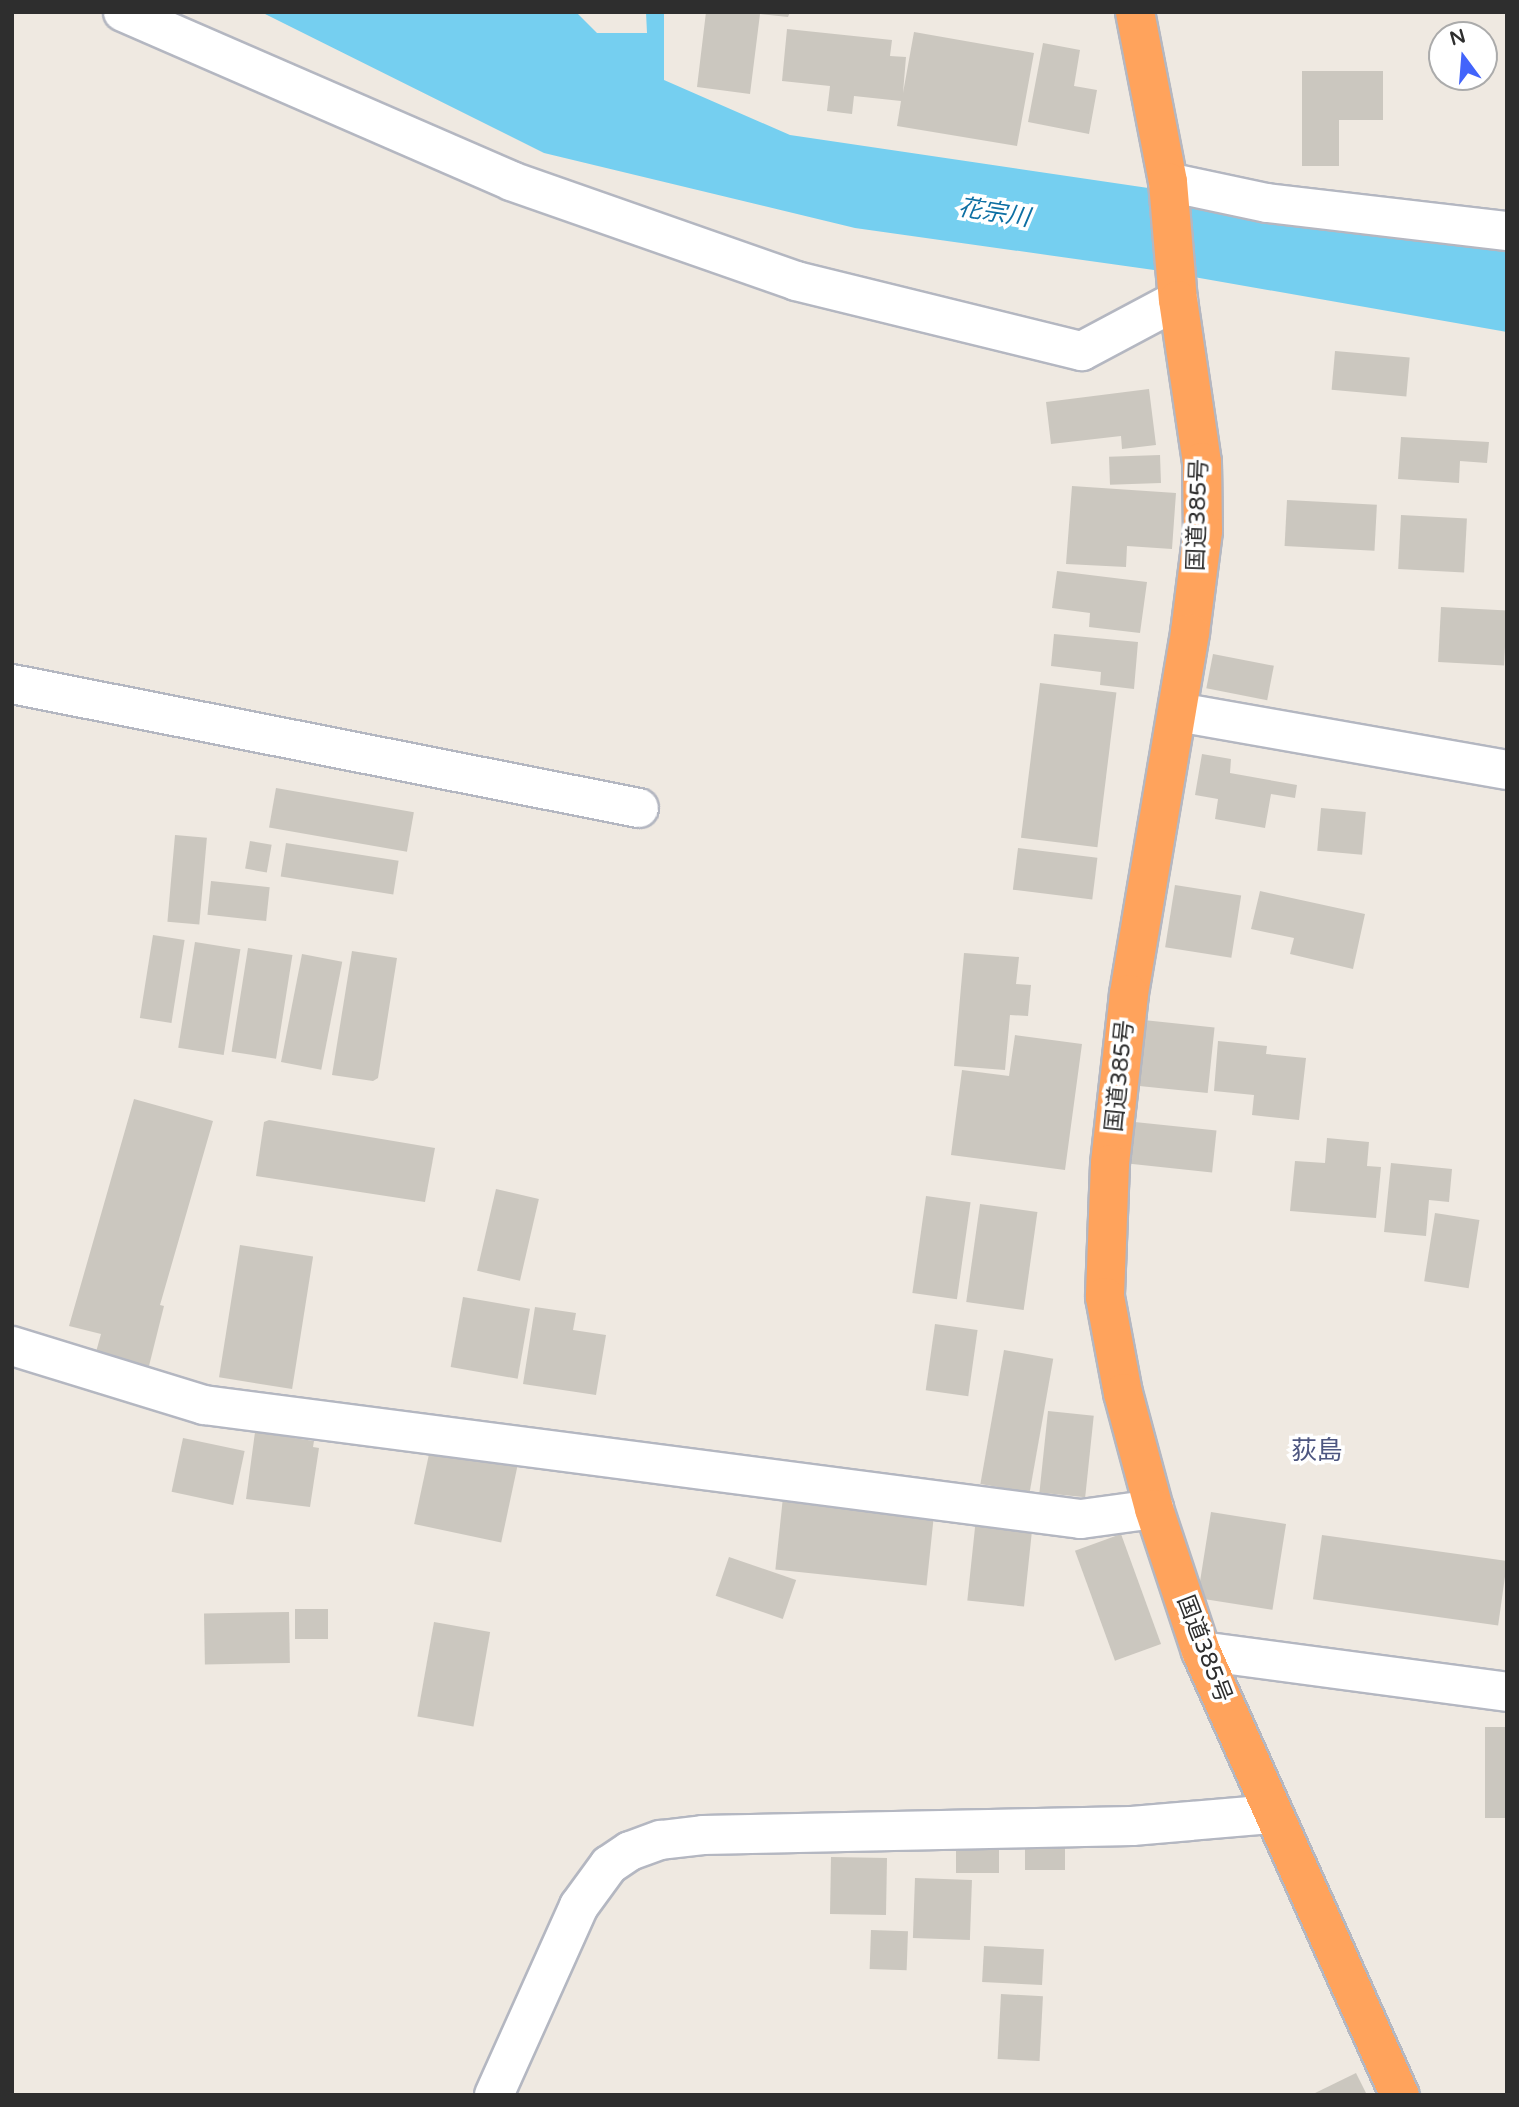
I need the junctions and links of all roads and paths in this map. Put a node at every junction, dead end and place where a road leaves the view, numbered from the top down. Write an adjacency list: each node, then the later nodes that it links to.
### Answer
1 (123, 12): 5 (street)
2 (1135, 12): 3 (highway, 国道385号)
3 (1169, 185): 4 (street); 5 (highway, 国道385号)
4 (1507, 232)
5 (1178, 291): 7 (highway, 国道385号)
6 (12, 684): 9 (street)
7 (1178, 712): 8 (street); 11 (highway, 国道385号)
8 (1507, 771)
9 (639, 808)
10 (12, 1346): 11 (street)
11 (1154, 1509): 12 (highway, 国道385号)
12 (1201, 1651): 13 (street); 14 (highway, 国道385号)
13 (1507, 1692)
14 (1273, 1814): 15 (street); 16 (highway, 国道385号)
15 (494, 2095)
16 (1400, 2095)

